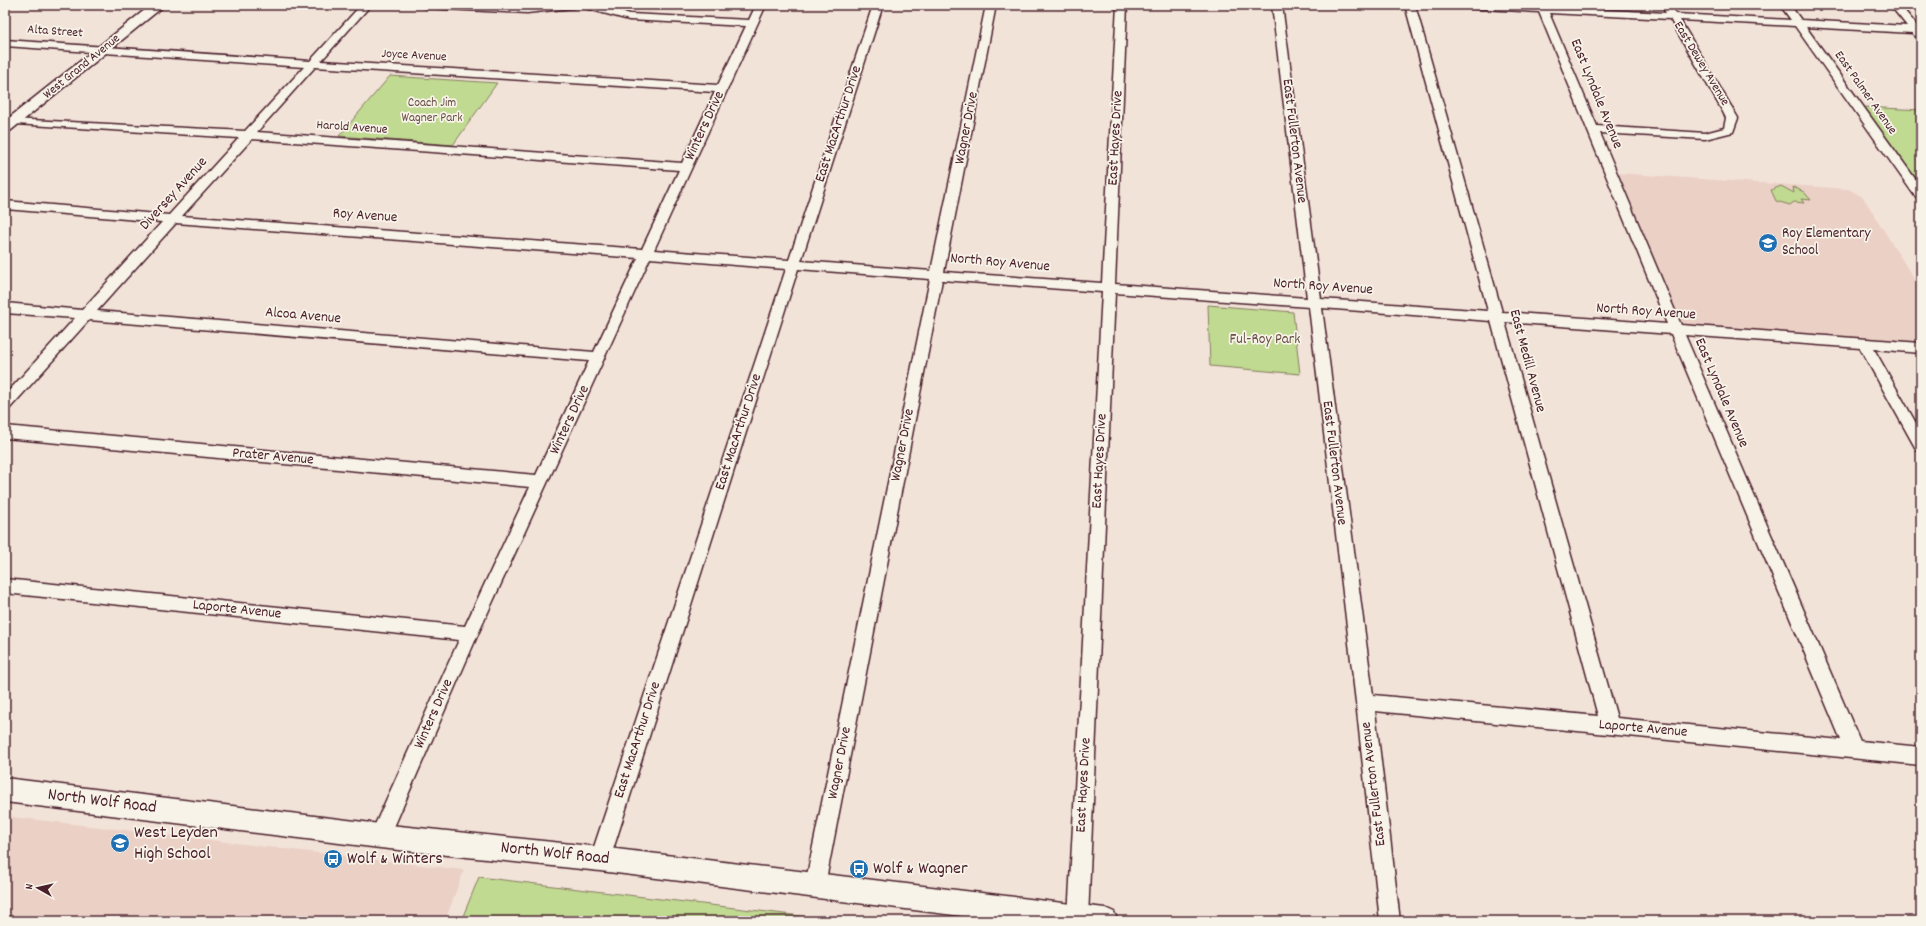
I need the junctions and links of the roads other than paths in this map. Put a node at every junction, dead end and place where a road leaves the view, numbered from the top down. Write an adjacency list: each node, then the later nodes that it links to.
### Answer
1 (159, 5): 22 (main road, West Grand Avenue)
2 (366, 5): 23 (street, Diversey Avenue)
3 (426, 5): 4 (street)
4 (579, 5)
5 (583, 5): 19 (street)
6 (761, 5): 19 (street, Winters Drive)
7 (878, 5): 34 (street, East MacArthur Drive)
8 (991, 5): 35 (street, Wagner Drive)
9 (1122, 5): 36 (street, East Hayes Drive)
10 (1277, 5): 37 (street, East Fullerton Avenue)
11 (1410, 5): 40 (street, East Medill Avenue)
12 (1463, 5): 16 (street)
13 (1666, 5): 17 (street, East Dewey Avenue)
14 (1785, 5): 18 (street, East Palmer Avenue)
15 (1895, 5): 20 (street)
16 (1542, 7): 17 (street); 26 (street, East Lyndale Avenue)
17 (1672, 15): 18 (street); 26 (street, East Dewey Avenue)
18 (1798, 22): 20 (street); 29 (street, East Palmer Avenue)
19 (753, 23): 24 (street, Winters Drive)
20 (1919, 32)
21 (5, 43): 22 (street, Alta Street)
22 (103, 49): 23 (street, Joyce Avenue); 25 (main road, West Grand Avenue)
23 (312, 64): 24 (street, Joyce Avenue); 27 (street, Diversey Avenue)
24 (723, 89): 28 (street, Winters Drive)
25 (10, 124): 27 (street, Harold Avenue)
26 (1592, 129): 41 (street, East Lyndale Avenue)
27 (249, 135): 28 (street, Harold Avenue); 31 (street, Diversey Avenue)
28 (686, 167): 32 (street, Winters Drive)
29 (1921, 196)
30 (5, 205): 31 (street, Roy Avenue)
31 (173, 219): 32 (street, Roy Avenue); 39 (street, Diversey Avenue)
32 (647, 253): 33 (street, Roy Avenue); 44 (street, Winters Drive)
33 (723, 258): 34 (street, North Roy Avenue)
34 (793, 263): 35 (street, North Roy Avenue); 57 (street, East MacArthur Drive)
35 (938, 274): 36 (street, North Roy Avenue); 58 (street, Wagner Drive)
36 (1109, 288): 37 (street, North Roy Avenue); 59 (street, East Hayes Drive)
37 (1314, 302): 40 (street, North Roy Avenue); 51 (street, East Fullerton Avenue)
38 (5, 308): 39 (street, Alcoa Avenue)
39 (85, 315): 44 (street, Alcoa Avenue); 45 (street, Diversey Avenue)
40 (1497, 316): 41 (street, North Roy Avenue); 52 (street, East Medill Avenue)
41 (1676, 330): 42 (street, North Roy Avenue); 53 (street, East Lyndale Avenue)
42 (1864, 343): 43 (street, North Roy Avenue); 47 (street)
43 (1921, 348)
44 (598, 357): 48 (street, Winters Drive)
45 (5, 404)
46 (5, 432): 48 (street, Prater Avenue)
47 (1921, 445)
48 (541, 482): 50 (street, Winters Drive)
49 (5, 586): 50 (street, Laporte Avenue)
50 (470, 634): 56 (street, Winters Drive)
51 (1365, 702): 52 (street, Laporte Avenue); 61 (street, East Fullerton Avenue)
52 (1610, 726): 53 (street, Laporte Avenue)
53 (1854, 749): 54 (street, Laporte Avenue)
54 (1921, 756)
55 (5, 790): 56 (main road, North Wolf Road)
56 (380, 836): 57 (main road, North Wolf Road)
57 (600, 859): 58 (main road, North Wolf Road)
58 (815, 885): 59 (main road, North Wolf Road)
59 (1078, 918): 60 (main road, North Wolf Road)
60 (1105, 921)
61 (1390, 921)

